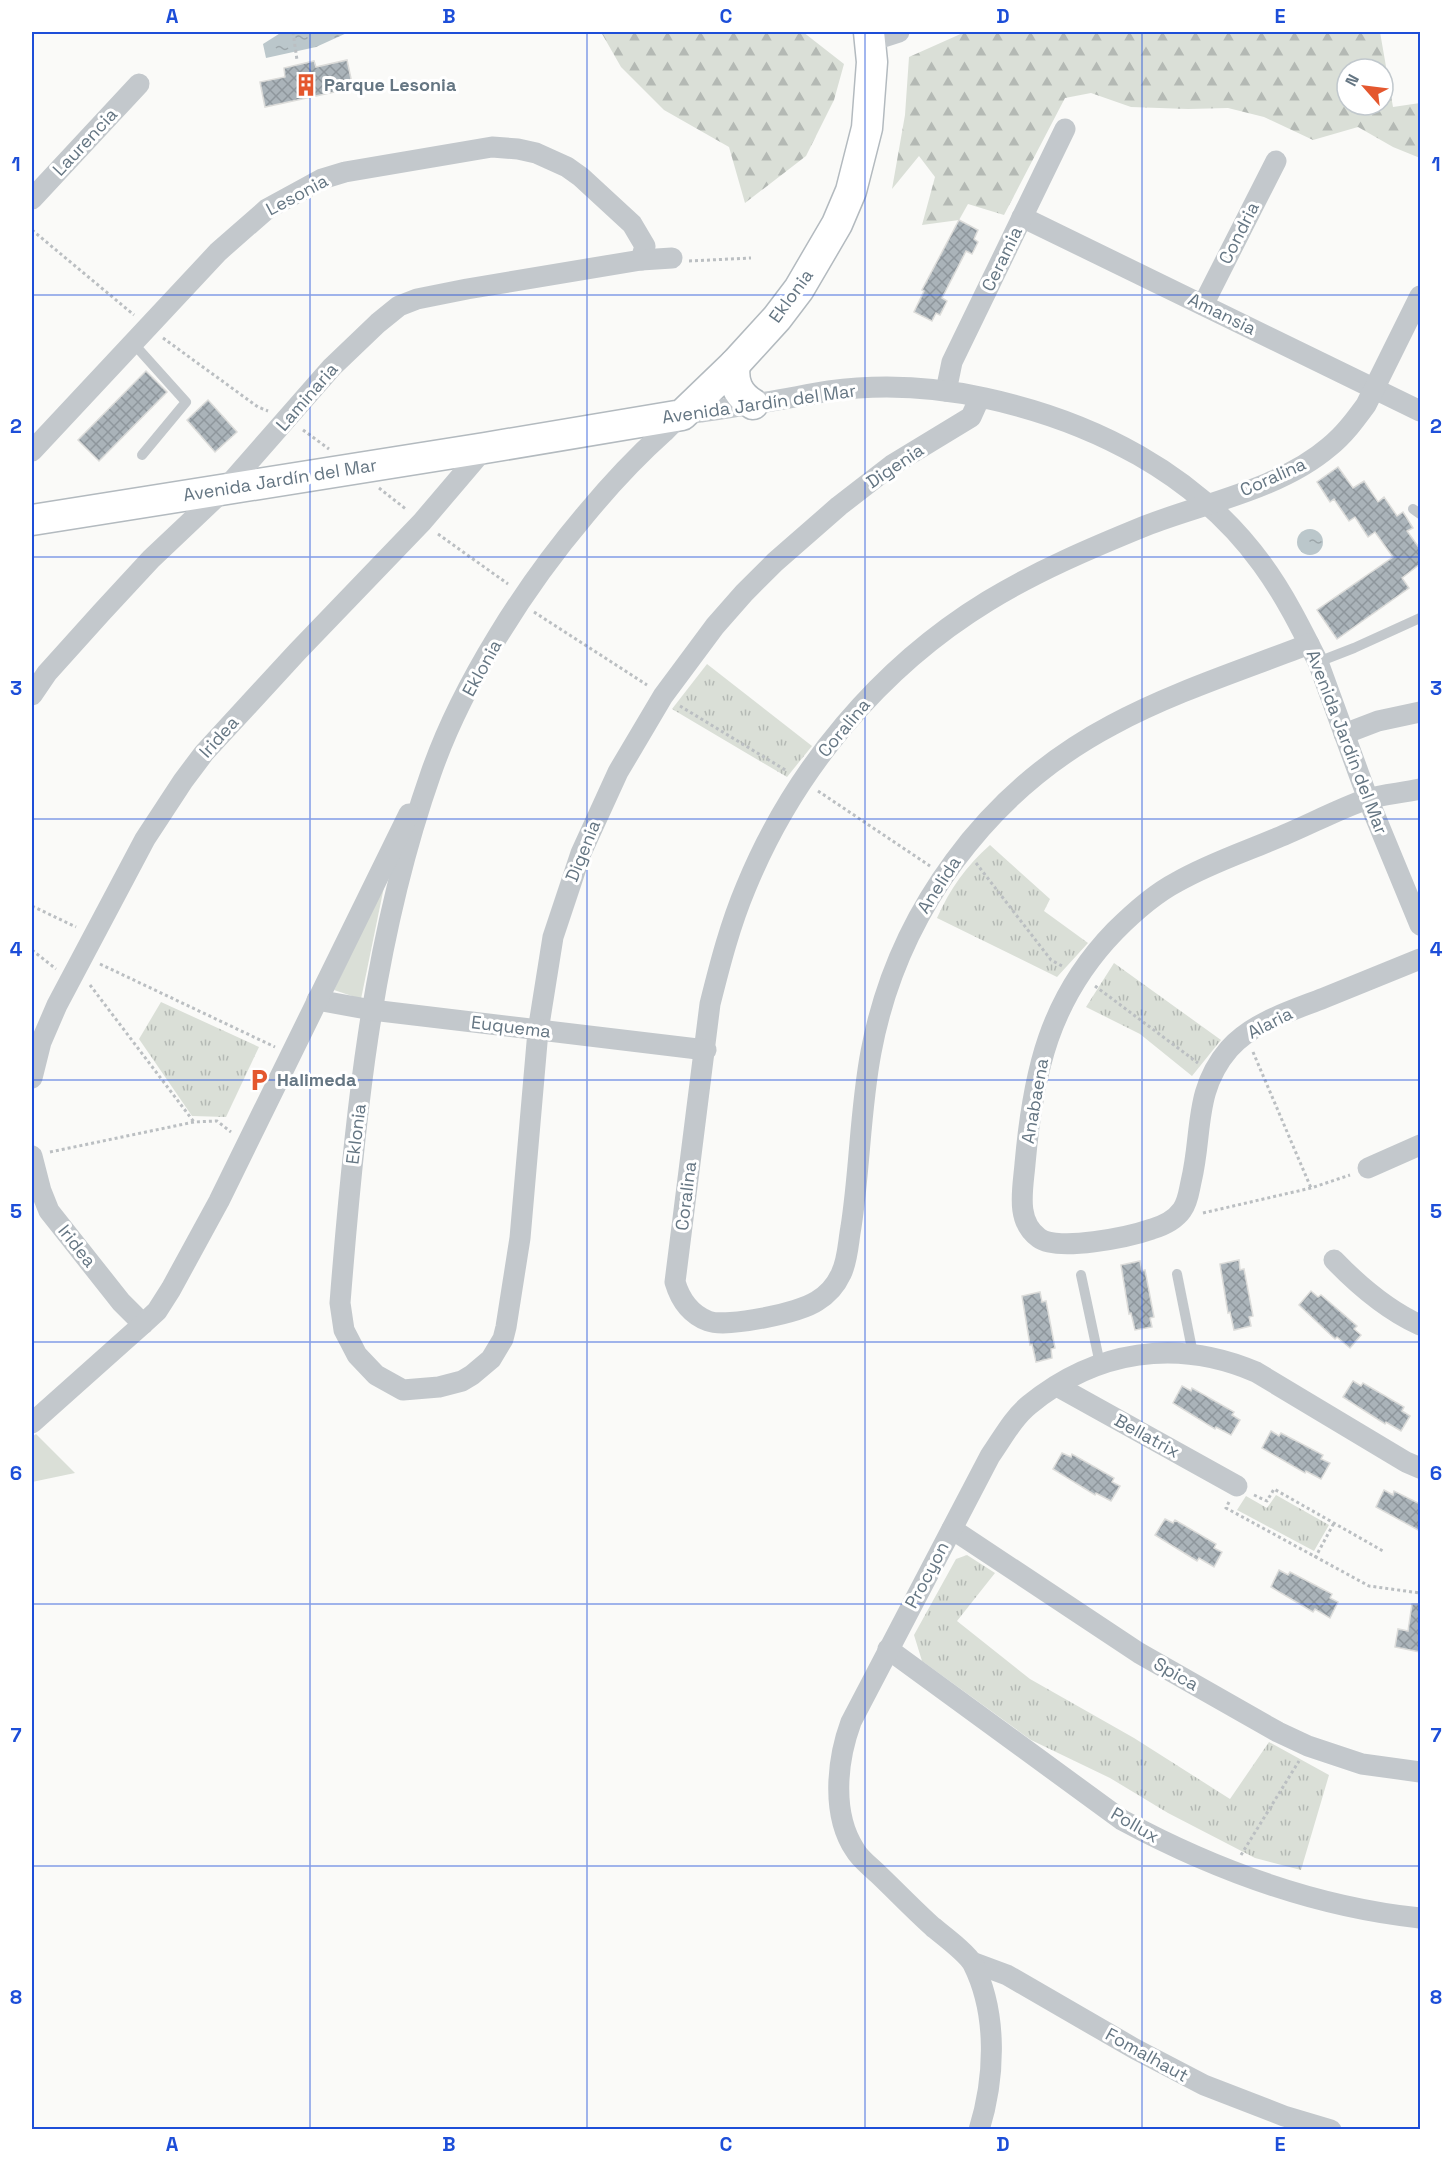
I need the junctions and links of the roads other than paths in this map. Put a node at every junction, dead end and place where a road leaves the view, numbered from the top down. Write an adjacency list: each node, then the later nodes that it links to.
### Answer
1 (899, 32): 2 (street)
2 (870, 36): 13 (street, Eklonia)
3 (139, 84): 6 (street, Laurencia)
4 (1065, 129): 7 (street, Ceramia)
5 (1276, 161): 11 (street, Condria)
6 (32, 199)
7 (1022, 217): 11 (street, Amansia); 15 (street, Ceramia)
8 (672, 258): 9 (street, Laminaria)
9 (641, 260): 12 (street, Lesonia); 23 (street, Laminaria)
10 (1420, 296): 14 (street, Coralina)
11 (1203, 304): 14 (street, Amansia)
12 (133, 343): 21 (street, Lesonia); 22 (lane)
13 (735, 364): 17 (street); 19 (street, Eklonia)
14 (1375, 388): 18 (street, Amansia); 24 (street, Coralina)
15 (946, 391): 16 (street, Avenida Jardín del Mar); 17 (street, Avenida Jardín del Mar)
16 (980, 397): 24 (street, Avenida Jardín del Mar); 38 (street, Digenia)
17 (753, 404): 19 (street, Avenida Jardín del Mar)
18 (1420, 411)
19 (682, 415): 20 (street, Avenida Jardín del Mar); 31 (street, Eklonia)
20 (485, 448): 23 (street, Avenida Jardín del Mar); 40 (street, Iridea)
21 (32, 451)
22 (142, 455)
23 (226, 488): 25 (street, Avenida Jardín del Mar); 28 (street, Laminaria)
24 (1206, 504): 27 (street, Avenida Jardín del Mar); 39 (street, Coralina)
25 (32, 520)
26 (1420, 618): 27 (lane)
27 (1314, 653): 30 (street, Avenida Jardín del Mar); 48 (street, Anelida)
28 (32, 695)
29 (1420, 712): 30 (street)
30 (1344, 734): 33 (street, Avenida Jardín del Mar)
31 (431, 772): 36 (street); 37 (street, Eklonia)
32 (1420, 789): 33 (street, Anabaena)
33 (1368, 799): 34 (street, Avenida Jardín del Mar); 44 (street, Anabaena)
34 (1420, 925)
35 (1420, 959): 44 (street, Alaria)
36 (317, 1000): 37 (street, Euquema); 49 (street)
37 (372, 1010): 38 (street, Euquema); 54 (street, Eklonia)
38 (538, 1031): 39 (street, Euquema); 54 (street, Digenia)
39 (706, 1050): 48 (street, Coralina)
40 (32, 1078)
41 (1420, 1145): 43 (street)
42 (38, 1155): 49 (street, Iridea)
43 (1368, 1168)
44 (1172, 1221)
45 (1334, 1260): 50 (street)
46 (1176, 1274): 51 (lane)
47 (1081, 1275): 52 (lane)
48 (808, 1306)
49 (143, 1324): 55 (street)
50 (1420, 1325)
51 (1193, 1354): 52 (street, Procyon); 56 (street, Procyon)
52 (1100, 1364): 53 (street, Procyon)
53 (1057, 1386): 57 (street, Bellatrix); 58 (street, Procyon)
54 (403, 1390)
55 (32, 1423)
56 (1420, 1468)
57 (1237, 1486)
58 (952, 1529): 59 (street, Procyon); 60 (street, Spica)
59 (888, 1649): 61 (street, Pollux); 62 (street, Procyon)
60 (1420, 1772)
61 (1420, 1918)
62 (972, 1962): 63 (street, Procyon); 64 (street, Fomalhaut)
63 (979, 2130)
64 (1331, 2130)

